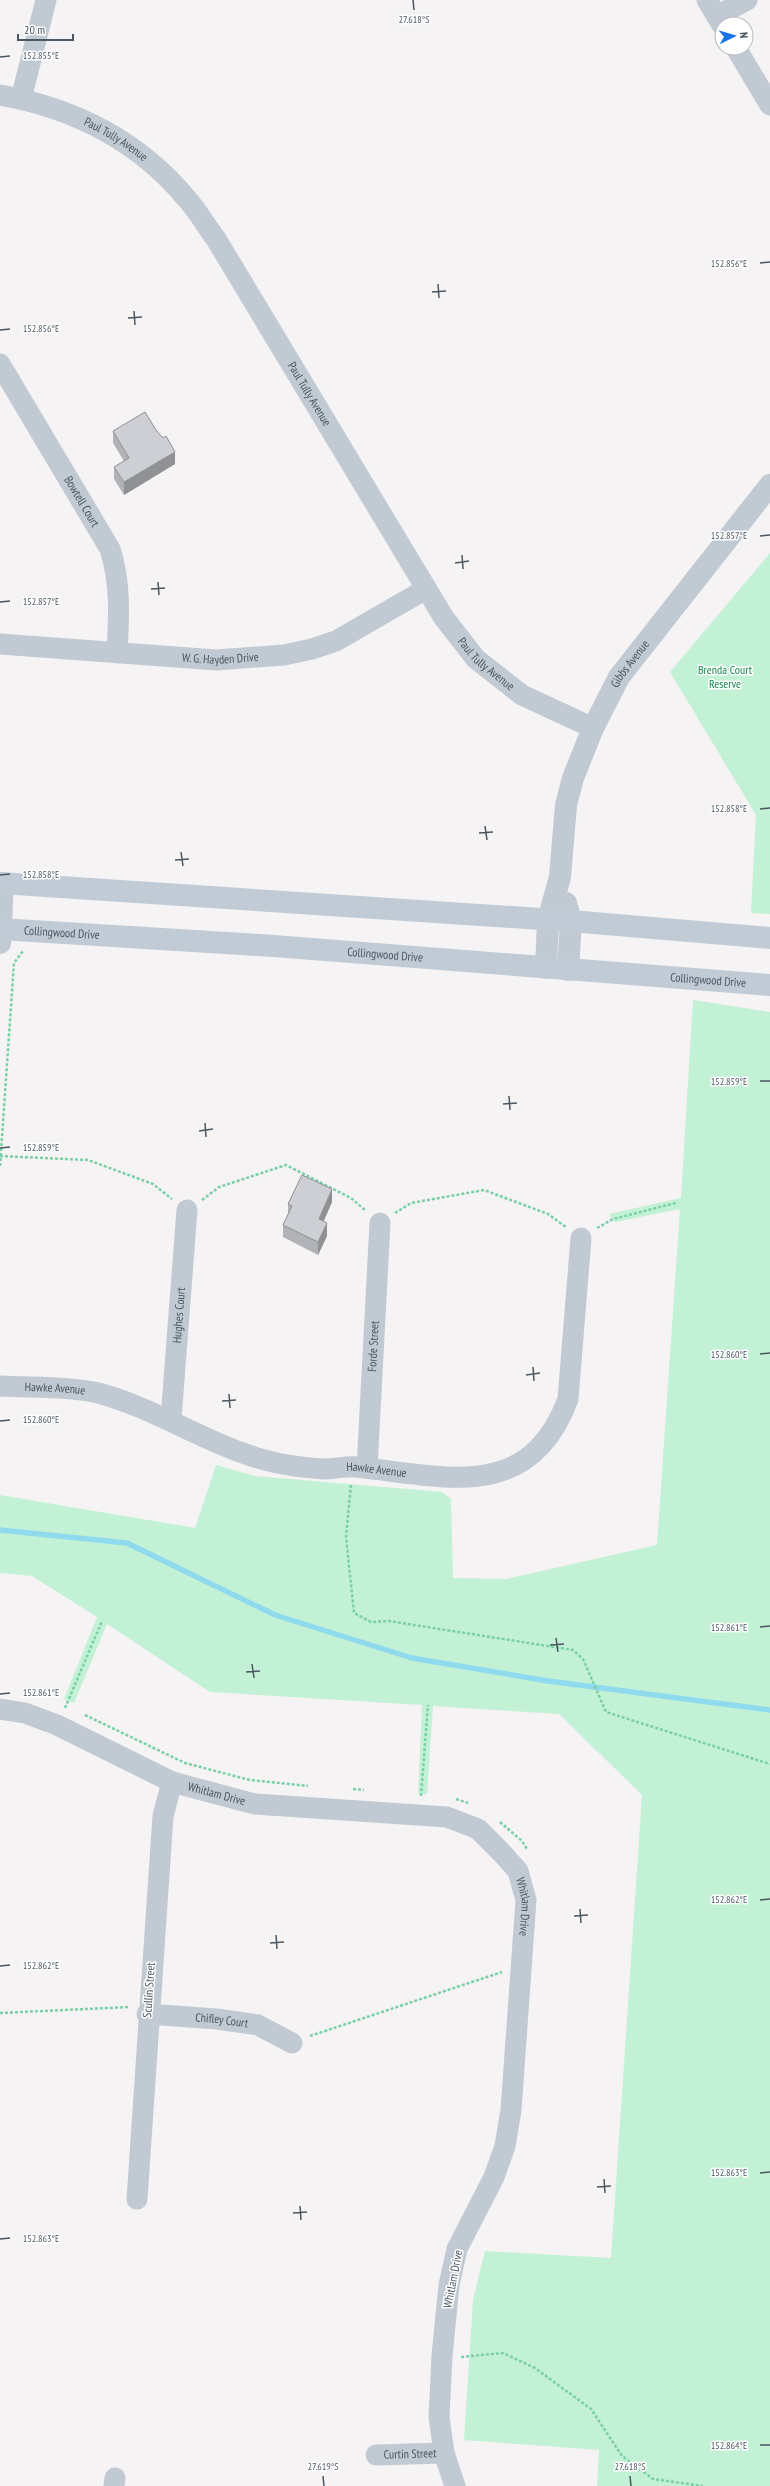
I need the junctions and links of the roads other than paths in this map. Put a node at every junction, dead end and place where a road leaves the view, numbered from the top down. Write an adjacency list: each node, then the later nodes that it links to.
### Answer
1 (46, 0): 6 (street)
2 (747, 0): 3 (street)
3 (716, 14)
4 (741, 56): 7 (street)
5 (0, 95): 6 (street, Paul Tully Avenue)
6 (21, 99): 10 (street, Paul Tully Avenue)
7 (770, 105)
8 (0, 364): 12 (street, Bowtell Court)
9 (770, 485): 13 (street, Gibbs Avenue)
10 (426, 589): 12 (street, W. G. Hayden Drive); 13 (street, Paul Tully Avenue)
11 (0, 644): 12 (street, W. G. Hayden Drive)
12 (117, 653)
13 (593, 728): 14 (street, Gibbs Avenue)
14 (560, 877): 16 (street, Gibbs Avenue); 17 (street, Gibbs Avenue)
15 (1, 883): 16 (main road); 18 (street)
16 (548, 920): 17 (main road); 20 (street, Gibbs Avenue)
17 (571, 921): 19 (main road); 21 (street, Gibbs Avenue)
18 (0, 934): 20 (main road, Collingwood Drive)
19 (770, 938)
20 (546, 968): 21 (main road, Collingwood Drive)
21 (568, 970): 22 (main road, Collingwood Drive)
22 (770, 985)
23 (187, 1210): 27 (street, Hughes Court)
24 (380, 1223): 28 (street, Forde Street)
25 (581, 1238): 28 (street, Hawke Avenue)
26 (0, 1386): 27 (street, Hawke Avenue)
27 (171, 1420): 28 (street, Hawke Avenue)
28 (360, 1467)
29 (0, 1709): 30 (street, Whitlam Drive)
30 (172, 1782): 31 (street, Scullin Street); 34 (street, Whitlam Drive)
31 (148, 2008): 32 (street, Chifley Court); 33 (street, Scullin Street)
32 (292, 2043)
33 (137, 2199)
34 (444, 2453): 35 (street, Curtin Street); 36 (street, Whitlam Drive)
35 (376, 2455)
36 (455, 2486)

